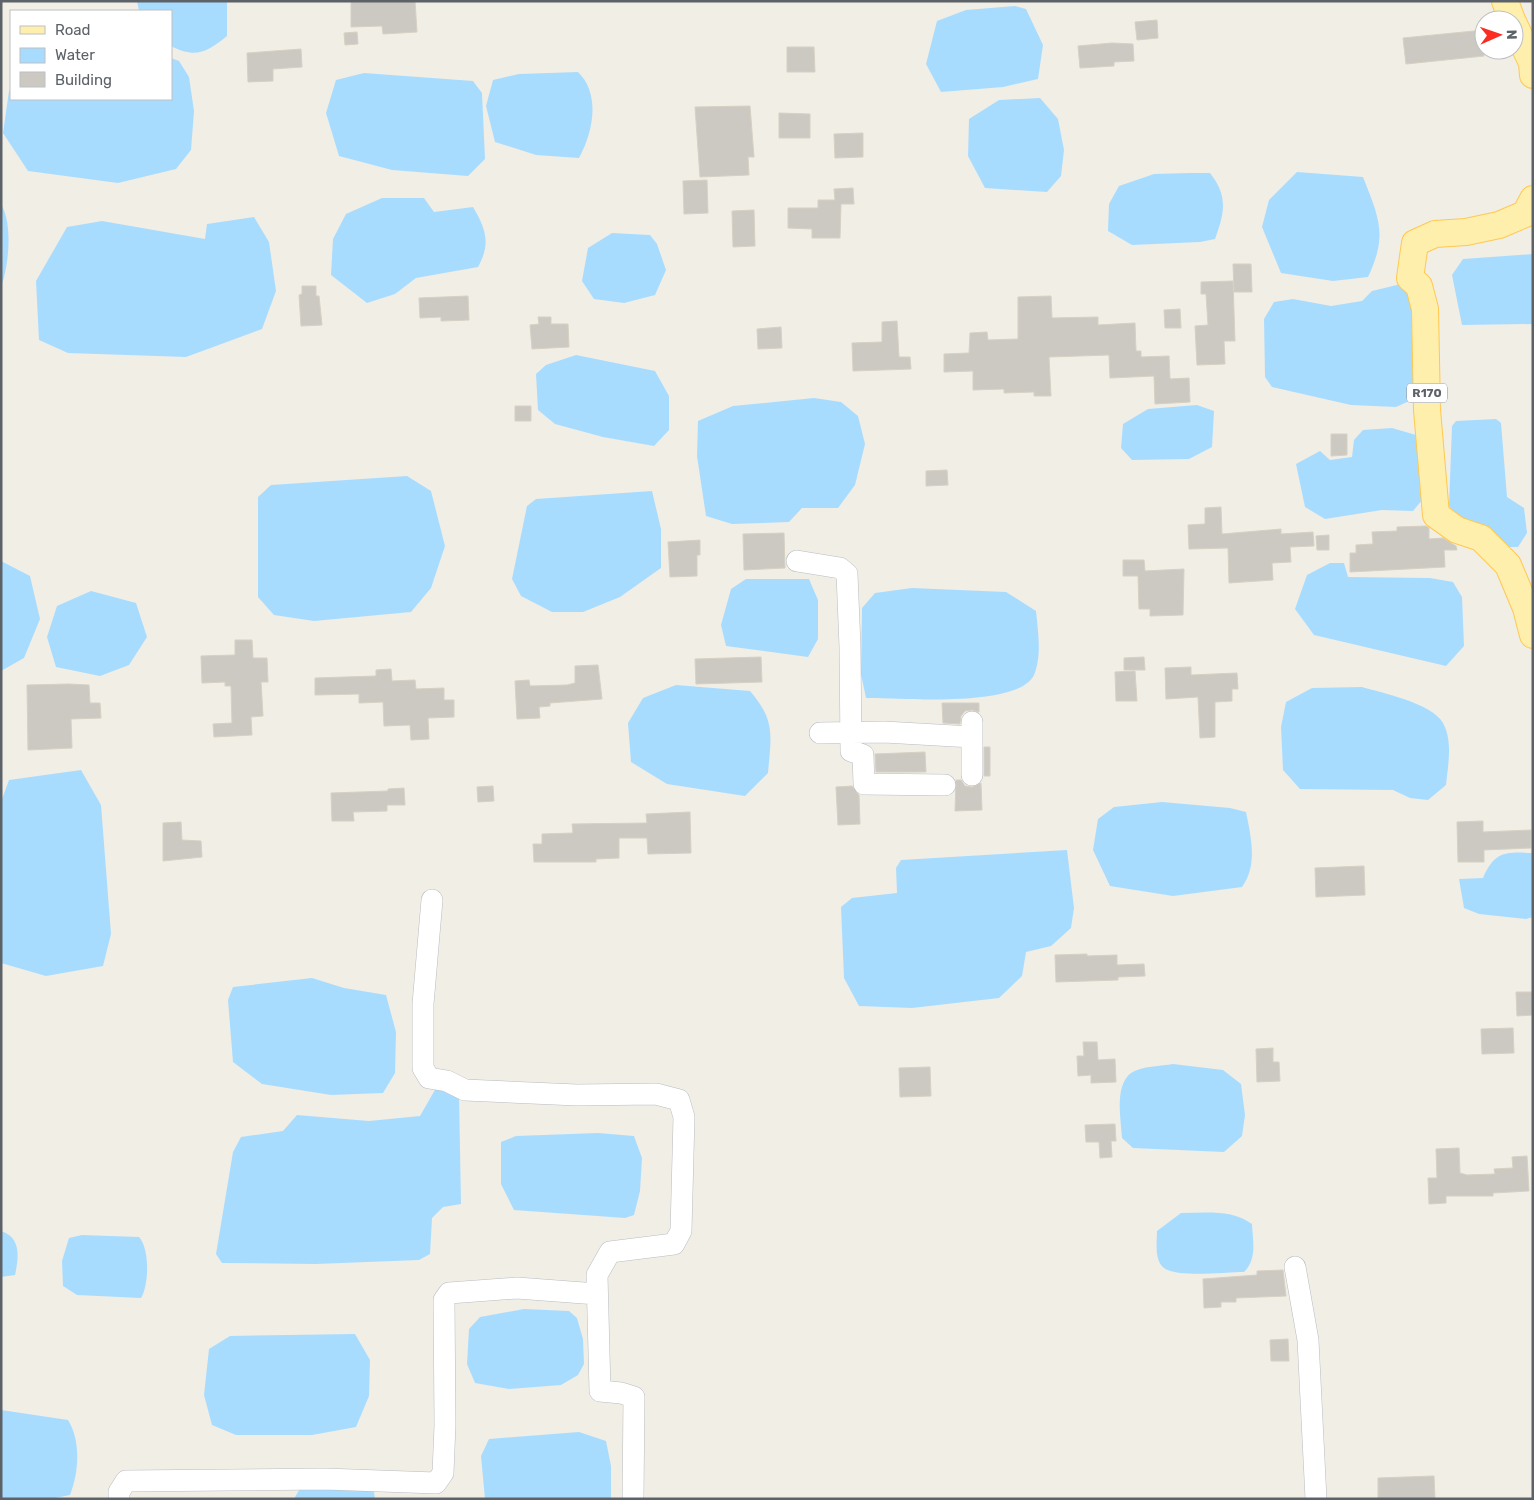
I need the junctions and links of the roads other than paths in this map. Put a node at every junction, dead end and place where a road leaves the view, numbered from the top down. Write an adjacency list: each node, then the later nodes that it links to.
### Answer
1 (1524, 46): 2 (main road)
2 (1533, 75)
3 (1533, 199): 5 (main road, R170)
4 (797, 561): 7 (street)
5 (1533, 635)
6 (820, 733): 7 (street)
7 (850, 733): 8 (street); 9 (street)
8 (972, 775)
9 (945, 785)
10 (432, 900): 12 (street)
11 (1295, 1267): 15 (street)
12 (597, 1294): 13 (street); 14 (street)
13 (118, 1499)
14 (633, 1499)
15 (1316, 1499)

